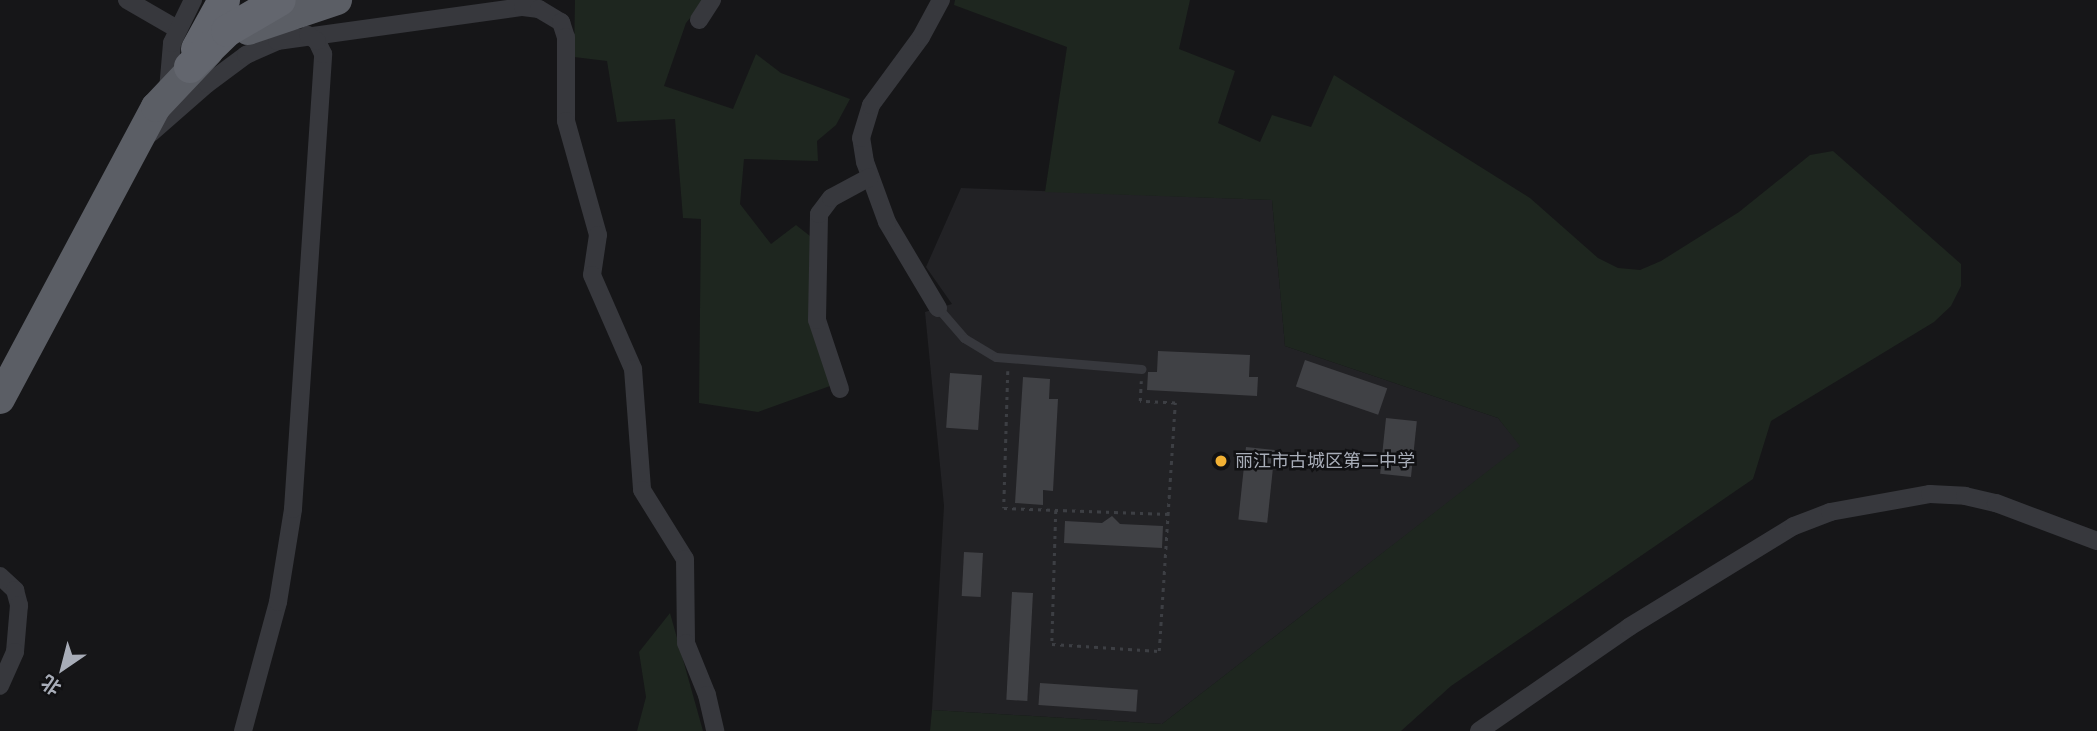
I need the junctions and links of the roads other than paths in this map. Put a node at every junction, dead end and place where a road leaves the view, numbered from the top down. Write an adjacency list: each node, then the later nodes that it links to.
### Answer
1 (128, 0): 9 (street)
2 (193, 0): 9 (street)
3 (224, 0): 11 (highway)
4 (280, 0): 11 (highway)
5 (337, 0): 11 (highway)
6 (712, 0): 8 (street)
7 (941, 0): 14 (street)
8 (699, 20)
9 (177, 29): 12 (street)
10 (308, 35): 13 (street); 22 (street); 23 (street)
11 (190, 66): 12 (highway)
12 (168, 90): 13 (highway)
13 (124, 160): 18 (highway)
14 (870, 177): 15 (street); 17 (street)
15 (938, 308): 16 (lane)
16 (1142, 369)
17 (840, 389)
18 (0, 399)
19 (2097, 541): 24 (street)
20 (0, 576): 21 (street)
21 (0, 686)
22 (243, 731)
23 (715, 731)
24 (1479, 731)

